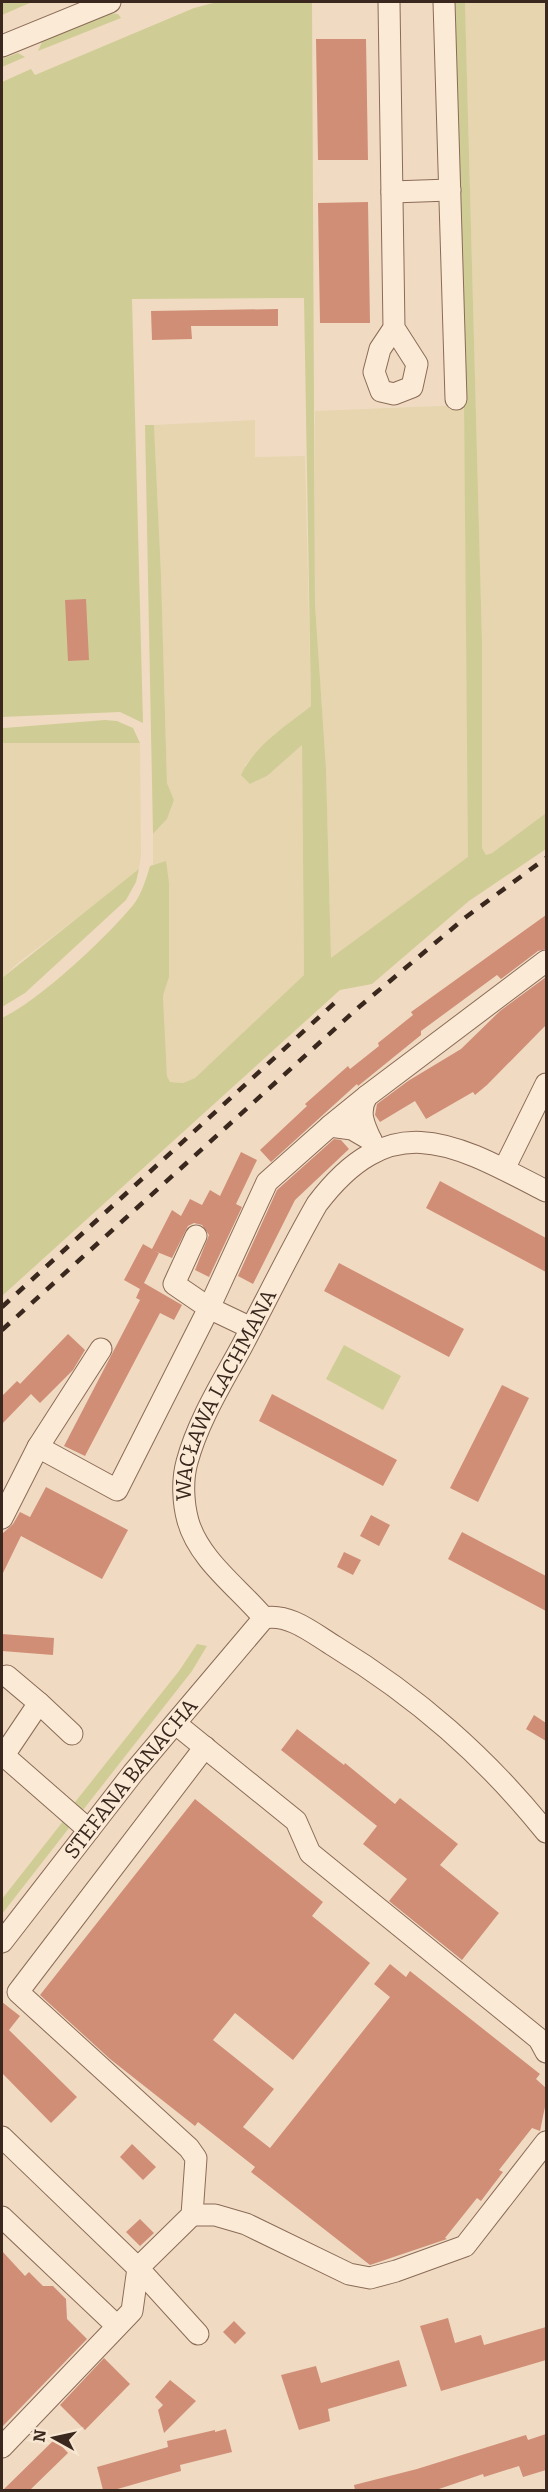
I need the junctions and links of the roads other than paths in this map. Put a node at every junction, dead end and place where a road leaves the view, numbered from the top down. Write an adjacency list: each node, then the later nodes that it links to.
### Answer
1 (110, 2): 4 (street)
2 (389, 2): 6 (street)
3 (444, 2): 5 (street)
4 (2, 46)
5 (450, 190): 6 (street); 8 (street)
6 (392, 192): 7 (street)
7 (394, 328)
8 (456, 399)
9 (546, 961): 11 (street)
10 (546, 1084): 14 (street)
11 (367, 1096): 12 (street); 13 (street)
12 (330, 1126): 13 (street); 17 (street)
13 (374, 1145): 14 (street, WACŁAWA LACHMANA); 18 (street, WACŁAWA LACHMANA)
14 (504, 1169): 15 (street, WACŁAWA LACHMANA)
15 (546, 1191)
16 (196, 1236): 17 (street)
17 (209, 1308): 18 (street); 20 (street)
18 (251, 1328): 22 (street, WACŁAWA LACHMANA)
19 (101, 1349): 20 (street)
20 (38, 1447): 21 (street)
21 (2, 1518)
22 (264, 1618): 25 (street, STEFANA BANACHA); 30 (street)
23 (7, 1676): 24 (street)
24 (39, 1703): 26 (street); 28 (street)
25 (176, 1724): 27 (street); 29 (street, STEFANA BANACHA)
26 (72, 1734)
27 (205, 1747): 32 (street); 35 (street)
28 (3, 1755): 29 (street)
29 (89, 1830): 31 (street, STEFANA BANACHA)
30 (546, 1832)
31 (2, 1942)
32 (546, 2052)
33 (2, 2137): 37 (street)
34 (546, 2142): 35 (street)
35 (192, 2216): 37 (street)
36 (2, 2217): 38 (street)
37 (138, 2268): 38 (street); 39 (street)
38 (117, 2326): 40 (street)
39 (198, 2334)
40 (2, 2447)

